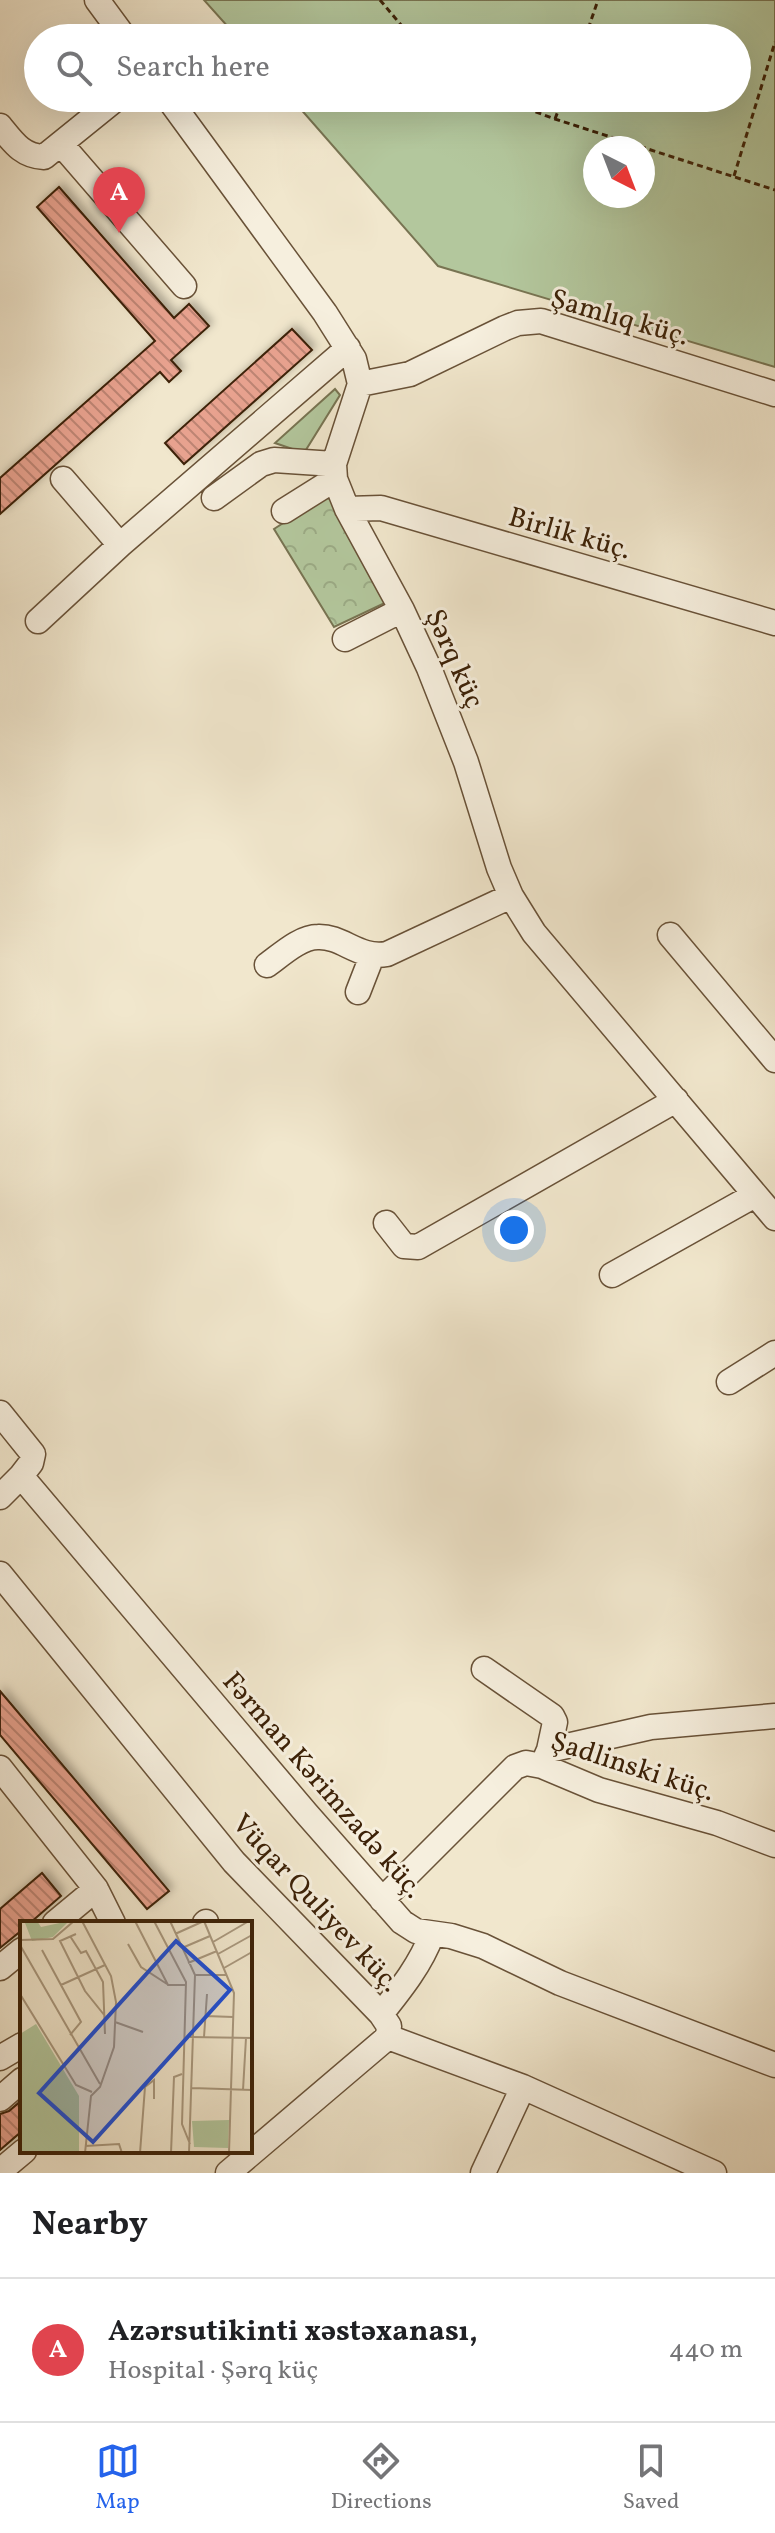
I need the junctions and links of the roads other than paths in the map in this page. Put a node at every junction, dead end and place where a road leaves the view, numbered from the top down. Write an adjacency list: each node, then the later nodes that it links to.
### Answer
1 (97, 0): 2 (street)
2 (115, 24)
3 (100, 112): 6 (street)
4 (178, 112): 8 (street)
5 (0, 126): 6 (street)
6 (61, 144): 7 (street)
7 (184, 286)
8 (348, 348): 9 (street); 16 (street)
9 (360, 384): 10 (street, Şamlıq küç.); 11 (street)
10 (775, 394)
11 (334, 471): 13 (street); 14 (street, Şərq küç); 15 (street)
12 (63, 479): 16 (street)
13 (214, 498)
14 (347, 509): 17 (street, Şərq küç); 19 (street, Birlik küç.)
15 (284, 511)
16 (120, 545): 18 (street)
17 (402, 610): 20 (street); 21 (street, Şərq küç)
18 (38, 621)
19 (775, 623)
20 (345, 639)
21 (511, 896): 23 (street); 27 (street, Şərq küç)
22 (670, 935): 26 (street)
23 (372, 956): 24 (street); 25 (street)
24 (267, 965)
25 (358, 992)
26 (775, 1060)
27 (676, 1100): 28 (street, Şərq küç); 30 (street)
28 (755, 1195): 29 (street, Şərq küç); 31 (street)
29 (775, 1218)
30 (386, 1223)
31 (612, 1275)
32 (775, 1353): 33 (street)
33 (729, 1382)
34 (0, 1413): 35 (street)
35 (21, 1476): 36 (street); 44 (street, Fərman Kərimzadə küç.)
36 (0, 1497)
37 (0, 1574): 50 (street, Vüqar Quliyev küç.)
38 (484, 1669): 40 (street)
39 (775, 1716): 40 (street)
40 (545, 1758): 42 (street, Şadlinski küç.); 44 (street, Şadlinski küç.)
41 (4, 1783): 43 (street)
42 (775, 1845)
43 (96, 1889): 45 (street); 46 (street)
44 (382, 1900): 47 (street, Fərman Kərimzadə küç.)
45 (57, 1921)
46 (112, 1921)
47 (432, 1934): 50 (street); 53 (street, Fərman Kərimzadə küç.)
48 (20, 1952): 49 (street)
49 (0, 1968)
50 (385, 2026): 55 (street, Vüqar Quliyev küç.); 57 (street)
51 (20, 2046): 52 (street)
52 (0, 2058)
53 (775, 2065)
54 (20, 2082): 56 (street)
55 (523, 2087): 60 (street, Vüqar Quliyev küç.); 63 (street)
56 (0, 2099)
57 (252, 2151)
58 (22, 2153): 61 (street)
59 (249, 2153): 62 (street)
60 (678, 2166): 64 (street, Vüqar Quliyev küç.)
61 (0, 2171)
62 (228, 2173)
63 (483, 2173)
64 (714, 2173)

